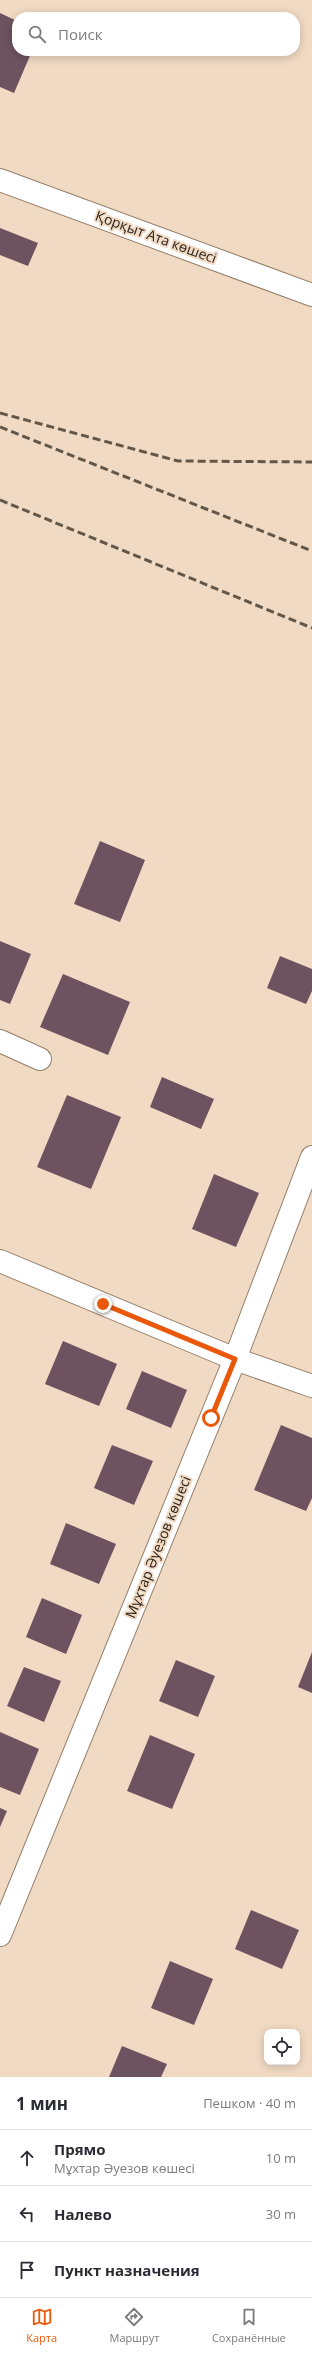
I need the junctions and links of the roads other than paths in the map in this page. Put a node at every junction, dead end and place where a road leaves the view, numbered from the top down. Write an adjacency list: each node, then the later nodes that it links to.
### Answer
1 (0, 180): 2 (street, Қорқыт Ата көшесі)
2 (312, 295)
3 (0, 1041): 4 (street)
4 (40, 1059)
5 (312, 1157): 7 (street, Мұхтар Әуезов көшесі)
6 (0, 1261): 7 (street)
7 (235, 1359): 8 (street); 9 (street, Мұхтар Әуезов көшесі)
8 (312, 1386)
9 (0, 1935)

